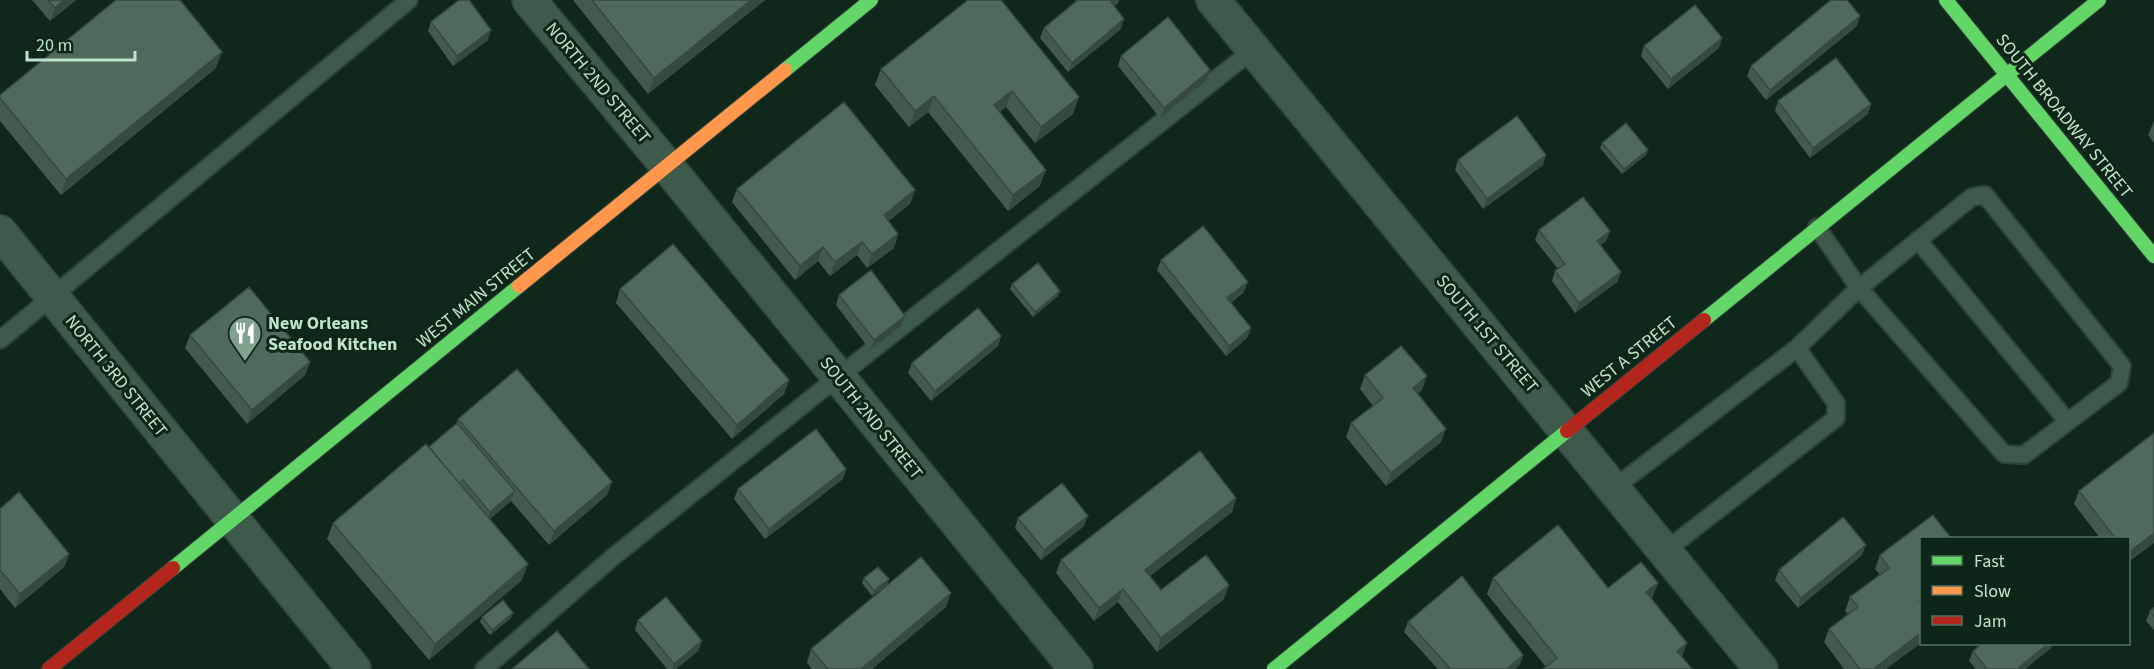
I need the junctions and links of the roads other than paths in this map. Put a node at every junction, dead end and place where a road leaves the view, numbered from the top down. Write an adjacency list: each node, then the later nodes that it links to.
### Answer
1 (409, 0): 15 (lane)
2 (529, 0): 9 (street, NORTH 2ND STREET)
3 (871, 0): 9 (main road, WEST MAIN STREET)
4 (1213, 0): 7 (street, SOUTH 1ST STREET)
5 (1946, 0): 8 (main road, SOUTH BROADWAY STREET)
6 (2099, 0): 8 (main road, WEST A STREET)
7 (1253, 50): 18 (lane); 20 (street, SOUTH 1ST STREET)
8 (2006, 74): 10 (main road, WEST A STREET); 13 (main road, SOUTH BROADWAY STREET)
9 (667, 165): 18 (street, SOUTH 2ND STREET); 22 (main road, WEST MAIN STREET)
10 (1817, 227): 14 (lane); 20 (main road, WEST A STREET)
11 (0, 232): 15 (street, NORTH 3RD STREET)
12 (1918, 240): 14 (lane); 19 (lane); 19 (lane)
13 (2154, 256)
14 (1859, 288): 17 (lane); 19 (lane)
15 (52, 297): 16 (lane); 22 (street, NORTH 3RD STREET)
16 (0, 340)
17 (1797, 348): 21 (lane); 23 (lane)
18 (838, 377): 26 (lane); 27 (street, SOUTH 2ND STREET)
19 (2068, 422)
20 (1567, 431): 21 (street, SOUTH 1ST STREET); 28 (main road, WEST A STREET)
21 (1614, 488): 23 (street, SOUTH 1ST STREET)
22 (232, 520): 24 (main road, WEST MAIN STREET); 25 (street, NORTH 3RD STREET)
23 (1665, 551): 29 (street, SOUTH 1ST STREET)
24 (49, 669)
25 (354, 669)
26 (484, 669)
27 (1076, 669)
28 (1274, 669)
29 (1761, 669)

